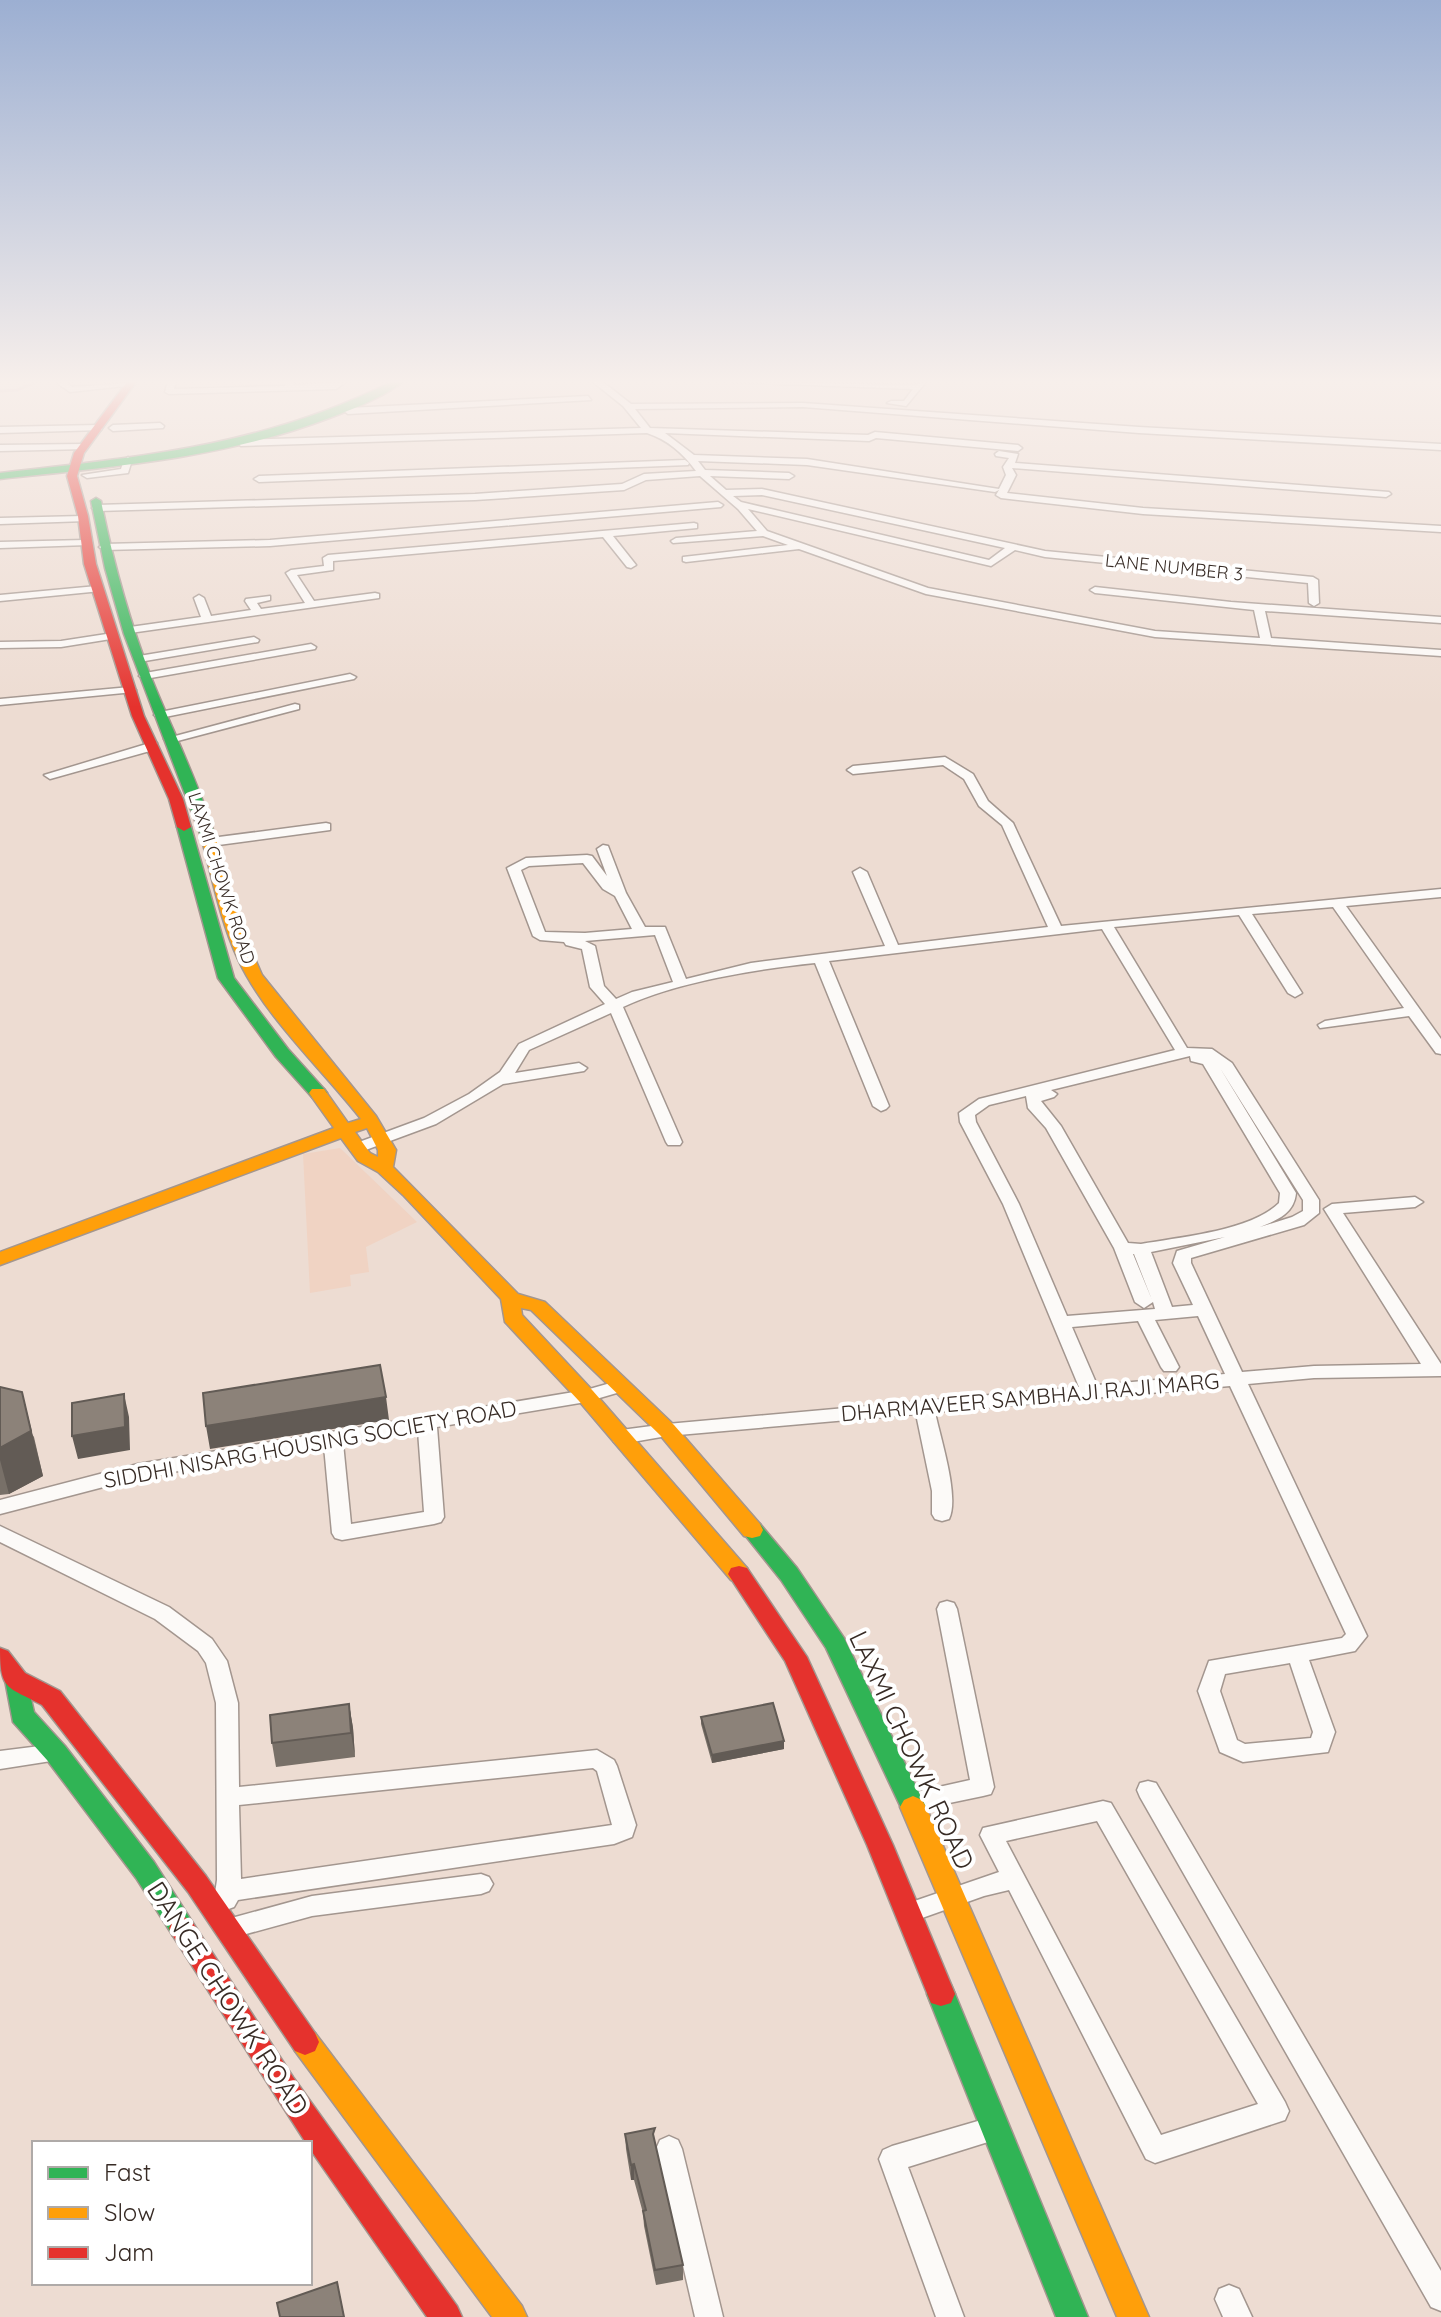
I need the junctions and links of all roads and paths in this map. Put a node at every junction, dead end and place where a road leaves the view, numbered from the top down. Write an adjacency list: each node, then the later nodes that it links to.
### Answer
1 (87, 490): 10 (main road, LAXMI CHOWK ROAD)
2 (582, 490): 10 (street)
3 (722, 490): 6 (street)
4 (1003, 490): 13 (street)
5 (1336, 490): 7 (street)
6 (725, 493): 8 (street); 20 (street)
7 (1386, 494)
8 (737, 504): 15 (street); 20 (street)
9 (718, 505): 19 (street)
10 (90, 513): 11 (street); 19 (main road, LAXMI CHOWK ROAD)
11 (0, 521)
12 (694, 526): 14 (street)
13 (1441, 529)
14 (605, 533): 22 (street); 30 (street)
15 (764, 533): 16 (street); 18 (street)
16 (676, 541)
17 (0, 545): 19 (street)
18 (797, 546): 21 (street); 39 (street)
19 (95, 548): 23 (main road, LAXMI CHOWK ROAD); 37 (main road, LAXMI CHOWK ROAD)
20 (1012, 548): 29 (street, LANE NUMBER 3)
21 (686, 559)
22 (631, 565)
23 (97, 589): 26 (street); 37 (main road, LAXMI CHOWK ROAD)
24 (1095, 590): 31 (street)
25 (375, 596): 30 (street)
26 (0, 598)
27 (199, 598): 35 (street)
28 (266, 598): 33 (street)
29 (1314, 603): 31 (street); 34 (street)
30 (311, 604): 33 (street)
31 (1244, 606): 32 (street)
32 (1259, 607): 36 (street); 39 (street)
33 (258, 612): 35 (street)
34 (1441, 613)
35 (207, 619): 37 (street)
36 (1441, 620)
37 (118, 633): 40 (street); 43 (main road, LAXMI CHOWK ROAD); 45 (main road, LAXMI CHOWK ROAD)
38 (254, 640): 43 (street)
39 (1266, 641): 42 (street)
40 (0, 645)
41 (311, 647): 43 (street)
42 (1441, 653)
43 (142, 668): 48 (main road, LAXMI CHOWK ROAD)
44 (350, 677): 48 (street)
45 (130, 690): 46 (street); 48 (main road, LAXMI CHOWK ROAD)
46 (0, 704)
47 (295, 707): 48 (street)
48 (159, 734): 50 (street); 52 (main road, LAXMI CHOWK ROAD); 76 (main road, LAXMI CHOWK ROAD)
49 (853, 770): 60 (street)
50 (50, 775)
51 (326, 827): 52 (street)
52 (211, 842): 75 (main road, LAXMI CHOWK ROAD)
53 (603, 849): 56 (street)
54 (860, 872): 63 (street)
55 (1441, 893): 57 (street)
56 (620, 894): 61 (street); 61 (street)
57 (1337, 903): 58 (street); 68 (street)
58 (1243, 911): 59 (street); 66 (street)
59 (1106, 925): 60 (street); 70 (street)
60 (1056, 930): 63 (street)
61 (641, 932): 65 (street)
62 (542, 944): 67 (street)
63 (893, 949): 64 (street)
64 (820, 957): 65 (street); 74 (street)
65 (681, 983): 67 (street)
66 (1295, 993)
67 (616, 1008): 73 (street); 78 (street)
68 (1412, 1011): 69 (street); 71 (street)
69 (1325, 1025)
70 (1180, 1047)
71 (1441, 1050)
72 (579, 1068): 73 (street)
73 (498, 1080): 77 (street)
74 (881, 1106)
75 (367, 1116): 76 (main road); 77 (main road, LAXMI CHOWK ROAD)
76 (344, 1126): 79 (main road, LAXMI CHOWK ROAD); 82 (main road); 85 (main road)
77 (382, 1138): 79 (street); 80 (main road, LAXMI CHOWK ROAD)
78 (674, 1142)
79 (357, 1148): 80 (main road, LAXMI CHOWK ROAD)
80 (384, 1168): 86 (main road, LAXMI CHOWK ROAD)
81 (1415, 1202): 92 (street)
82 (0, 1246)
83 (1122, 1248): 84 (street); 84 (street); 87 (street)
84 (1141, 1249): 89 (street)
85 (0, 1259)
86 (511, 1298): 94 (main road, LAXMI CHOWK ROAD); 96 (main road, LAXMI CHOWK ROAD)
87 (1144, 1309): 89 (street); 90 (street); 91 (street)
88 (1206, 1310): 89 (street); 90 (street); 93 (street)
89 (1166, 1314)
90 (1062, 1322): 95 (street)
91 (1170, 1367)
92 (1438, 1370): 93 (street, DHARMAVEER SAMBHAJI RAJI MARG)
93 (1238, 1378): 95 (street, DHARMAVEER SAMBHAJI RAJI MARG); 106 (street)
94 (621, 1386): 96 (street, SIDDHI NISARG HOUSING SOCIETY ROAD); 99 (main road, LAXMI CHOWK ROAD)
95 (1090, 1390): 97 (street, DHARMAVEER SAMBHAJI RAJI MARG)
96 (586, 1396): 98 (street, SIDDHI NISARG HOUSING SOCIETY ROAD); 100 (main road, LAXMI CHOWK ROAD)
97 (924, 1406): 99 (street, DHARMAVEER SAMBHAJI RAJI MARG); 103 (street)
98 (427, 1423): 101 (street, SIDDHI NISARG HOUSING SOCIETY ROAD); 101 (street)
99 (667, 1430): 100 (street, DHARMAVEER SAMBHAJI RAJI MARG); 113 (main road, LAXMI CHOWK ROAD)
100 (621, 1437): 118 (main road, LAXMI CHOWK ROAD)
101 (333, 1439): 102 (street, SIDDHI NISARG HOUSING SOCIETY ROAD)
102 (0, 1507)
103 (942, 1514)
104 (0, 1533): 112 (street, DANGE CHOWK ROAD)
105 (947, 1609): 113 (street)
106 (1297, 1654): 106 (street)
107 (0, 1657): 108 (main road, DANGE CHOWK ROAD)
108 (17, 1680): 109 (main road, DANGE CHOWK ROAD); 119 (main road, DANGE CHOWK ROAD)
109 (56, 1753): 110 (street); 120 (main road, DANGE CHOWK ROAD)
110 (0, 1760)
111 (1148, 1790): 123 (street)
112 (228, 1797): 116 (street, DANGE CHOWK ROAD); 116 (street)
113 (911, 1802): 117 (main road, LAXMI CHOWK ROAD)
114 (1015, 1879): 114 (street); 117 (street)
115 (481, 1884): 119 (street)
116 (228, 1891): 119 (street, DANGE CHOWK ROAD)
117 (953, 1897): 118 (street); 129 (main road, LAXMI CHOWK ROAD)
118 (908, 1913): 121 (main road, LAXMI CHOWK ROAD)
119 (221, 1922): 120 (street); 125 (main road, DANGE CHOWK ROAD)
120 (180, 1926): 124 (main road, DANGE CHOWK ROAD)
121 (995, 2128): 127 (street); 128 (main road, LAXMI CHOWK ROAD)
122 (669, 2149): 126 (street)
123 (1441, 2297)
124 (446, 2317)
125 (511, 2317)
126 (709, 2317)
127 (950, 2317)
128 (1072, 2317)
129 (1133, 2317)

